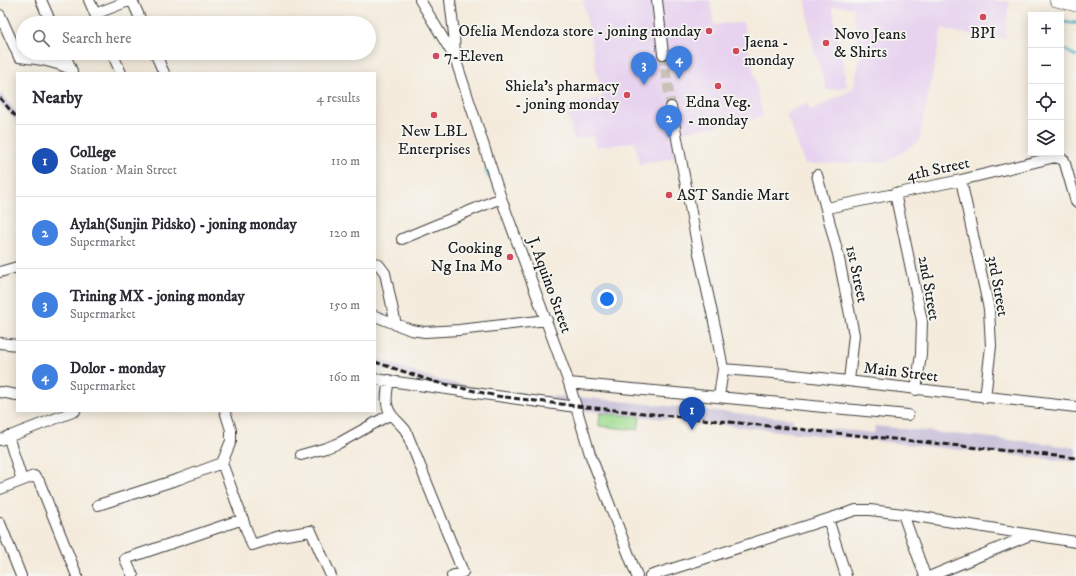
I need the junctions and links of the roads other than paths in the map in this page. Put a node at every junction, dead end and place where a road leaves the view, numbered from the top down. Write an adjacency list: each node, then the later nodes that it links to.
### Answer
1 (41, 0): 10 (street)
2 (89, 0): 11 (street)
3 (131, 0): 12 (street); 13 (street)
4 (420, 0): 16 (street)
5 (450, 0): 16 (street, J. Aquino Street)
6 (657, 0): 15 (street)
7 (1056, 0): 8 (main road)
8 (1075, 4)
9 (0, 15): 14 (street)
10 (48, 16)
11 (96, 16)
12 (101, 16)
13 (139, 16)
14 (16, 50)
15 (662, 54)
16 (454, 58): 28 (street, J. Aquino Street)
17 (43, 60): 21 (street)
18 (67, 60): 21 (street)
19 (115, 60): 22 (street)
20 (158, 60): 23 (street)
21 (72, 71)
22 (121, 72)
23 (164, 72)
24 (671, 107): 40 (street)
25 (817, 175): 30 (street, 1st Street)
26 (962, 180): 27 (street, 4th Street); 29 (street, 4th Street); 49 (street, 3rd Street)
27 (895, 193): 30 (street, 4th Street); 45 (street, 2nd Street)
28 (501, 198): 31 (street); 36 (street, J. Aquino Street)
29 (1076, 202)
30 (827, 208): 43 (street, 1st Street)
31 (402, 239)
32 (376, 264): 37 (street)
33 (16, 266): 34 (street)
34 (0, 272)
35 (376, 316): 37 (street)
36 (547, 320): 37 (street); 44 (street, J. Aquino Street)
37 (396, 325)
38 (0, 343): 39 (street)
39 (16, 345)
40 (723, 369): 43 (street, Main Street); 48 (street)
41 (376, 379): 42 (street)
42 (389, 380): 50 (street); 54 (street)
43 (849, 381): 45 (street, Main Street)
44 (569, 383): 48 (street); 50 (street, J. Aquino Street)
45 (916, 390): 49 (street, Main Street)
46 (0, 392): 47 (street)
47 (16, 395)
48 (719, 397): 55 (street)
49 (985, 398): 51 (street, Main Street)
50 (576, 407): 73 (street, J. Aquino Street)
51 (1076, 407)
52 (72, 412): 56 (street)
53 (225, 412): 58 (street)
54 (391, 414): 57 (street); 72 (street)
55 (908, 415)
56 (4, 438): 59 (street)
57 (301, 456)
58 (222, 463): 61 (street); 63 (street)
59 (22, 480): 60 (street); 69 (street)
60 (0, 488)
61 (98, 505)
62 (904, 514): 64 (street); 66 (street); 76 (street)
63 (242, 519): 70 (street); 71 (street)
64 (828, 519): 74 (street); 75 (street)
65 (0, 523): 68 (street)
66 (1031, 534): 67 (street); 77 (street)
67 (1076, 542)
68 (21, 576)
69 (77, 576)
70 (133, 576)
71 (331, 576)
72 (452, 576)
73 (637, 576)
74 (650, 576)
75 (846, 576)
76 (925, 576)
77 (931, 576)

